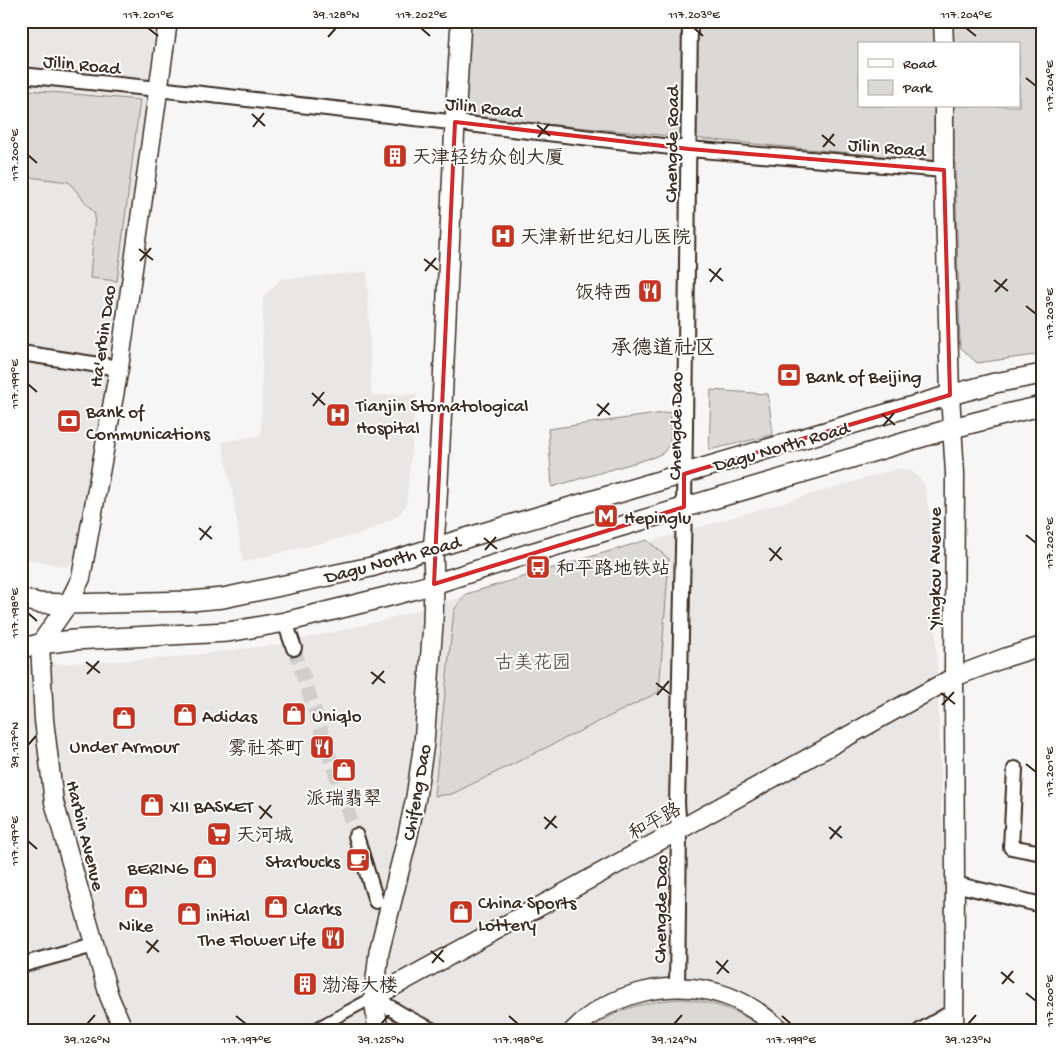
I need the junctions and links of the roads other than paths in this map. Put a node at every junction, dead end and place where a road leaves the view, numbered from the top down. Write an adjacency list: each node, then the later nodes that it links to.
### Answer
1 (168, 21): 8 (street, Ha'erbin Dao)
2 (461, 21): 10 (main road, Chifeng Dao)
3 (690, 21): 11 (street, Chengde Road)
4 (698, 21): 11 (street, Chengde Dao)
5 (943, 21): 6 (street)
6 (944, 42)
7 (21, 75): 8 (street, Jilin Road)
8 (158, 89): 10 (street, Jilin Road); 14 (street, Ha'erbin Dao)
9 (944, 108): 12 (street, Yingkou Avenue)
10 (455, 122): 11 (street, Jilin Road); 21 (main road, Chifeng Dao)
11 (692, 149): 12 (street, Jilin Road); 19 (street, Chengde Dao)
12 (944, 170): 16 (street, Yingkou Avenue)
13 (21, 354): 14 (street)
14 (119, 368): 24 (street, Ha'erbin Dao)
15 (1042, 374): 16 (main road, Dagu North Road)
16 (950, 396): 18 (street, Yingkou Avenue); 19 (main road, Dagu North Road)
17 (1042, 406): 18 (main road, Dagu North Road)
18 (953, 428): 20 (main road, Dagu North Road); 31 (street, Yingkou Avenue)
19 (688, 472): 20 (street); 21 (main road, Dagu North Road)
20 (688, 506): 22 (main road, Dagu North Road); 33 (street, Chengde Dao)
21 (433, 549): 22 (main road, Chifeng Dao); 24 (main road, Dagu North Road)
22 (434, 584): 25 (main road, Dagu North Road); 42 (main road, Chifeng Dao)
23 (21, 599): 24 (main road, Dagu North Road)
24 (68, 604): 27 (street, Ha'erbin Dao)
25 (285, 622): 27 (main road, Dagu North Road); 30 (street)
26 (21, 638): 27 (main road, Dagu North Road)
27 (40, 644): 29 (main road, Dagu North Road); 39 (street, Harbin Avenue)
28 (1042, 646): 31 (street, 和平路)
29 (21, 648)
30 (294, 648)
31 (954, 677): 33 (street, 和平路); 36 (street, Yingkou Avenue)
32 (1015, 769): 35 (street)
33 (679, 830): 41 (street, Chengde Dao); 42 (street, 和平路)
34 (356, 836): 37 (street)
35 (1042, 853)
36 (956, 884): 38 (street); 43 (street, Yingkou Avenue)
37 (376, 901)
38 (1042, 905)
39 (94, 945): 40 (street); 44 (street, Harbin Avenue)
40 (21, 965)
41 (677, 988): 49 (street); 50 (street)
42 (374, 997): 45 (street); 46 (main road, Chifeng Dao); 47 (street); 48 (street)
43 (954, 1012): 51 (street); 52 (street, Yingkou Avenue)
44 (124, 1031)
45 (311, 1031)
46 (378, 1031)
47 (415, 1031)
48 (434, 1031)
49 (573, 1031)
50 (781, 1031)
51 (920, 1031)
52 (954, 1031)

